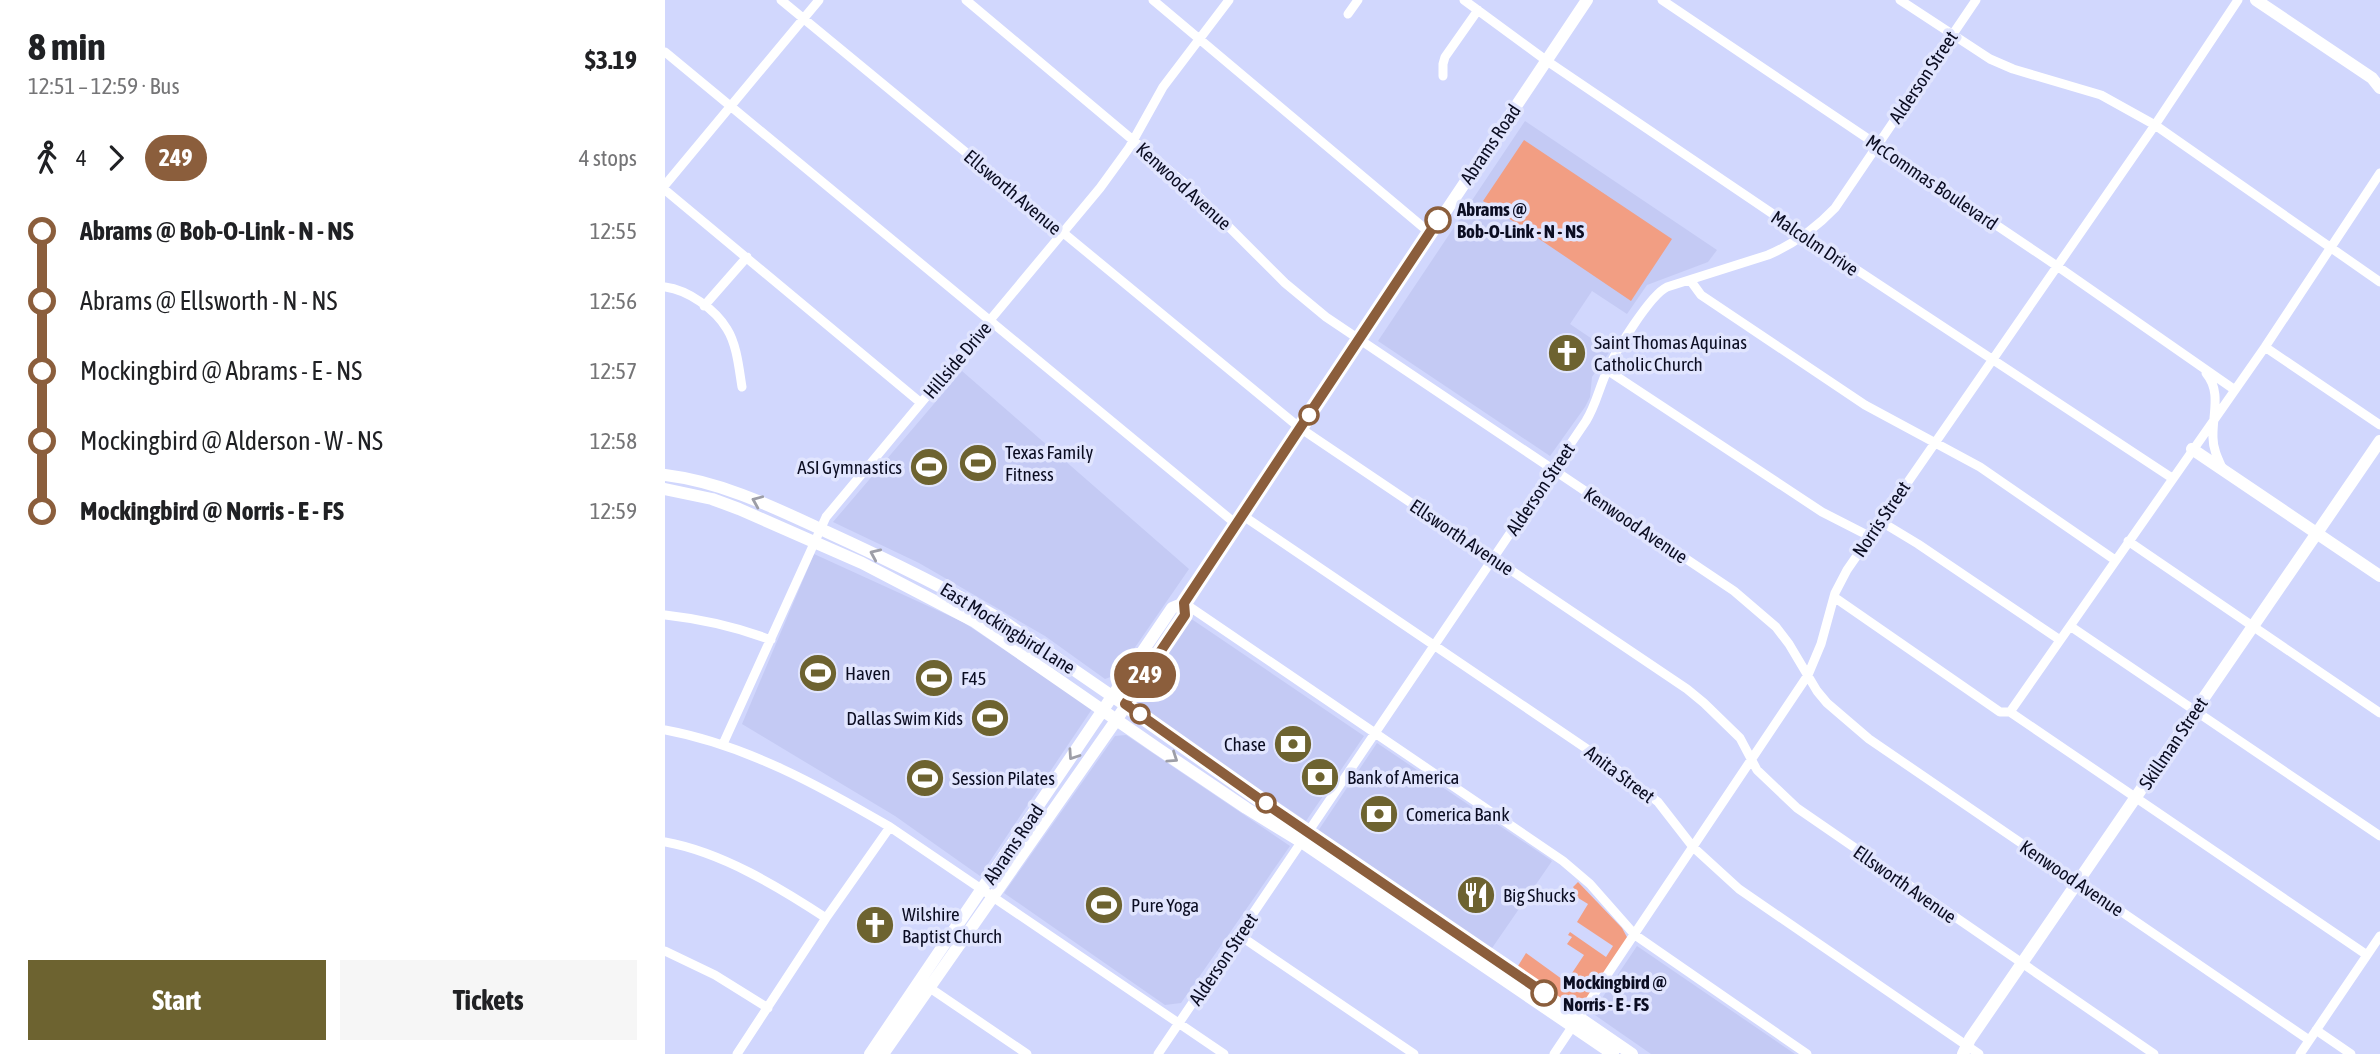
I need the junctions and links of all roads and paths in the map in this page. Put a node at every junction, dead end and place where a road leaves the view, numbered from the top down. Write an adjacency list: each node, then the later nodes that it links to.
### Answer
1 (781, 0): 16 (street, Ellsworth Avenue)
2 (819, 0): 16 (street)
3 (966, 0): 25 (street, Kenwood Avenue)
4 (1153, 0): 18 (street)
5 (1229, 0): 18 (street, Hillside Drive)
6 (1359, 0): 15 (street)
7 (1464, 0): 14 (street, Malcolm Drive)
8 (1587, 0): 20 (main road, Abrams Road)
9 (1662, 0): 26 (street, McCommas Boulevard)
10 (1900, 0): 17 (street)
11 (1976, 0): 17 (street, Alderson Street)
12 (2238, 0): 24 (street, Norris Street)
13 (2256, 0): 22 (main road)
14 (1478, 10): 20 (street, Malcolm Drive); 21 (street)
15 (1349, 14)
16 (804, 18): 23 (street); 30 (street, Ellsworth Avenue)
17 (1952, 36): 24 (street); 26 (street, Alderson Street)
18 (1199, 38): 25 (street, Hillside Drive); 29 (street)
19 (665, 51): 23 (street, Anita Street)
20 (1547, 61): 29 (main road, Abrams Road); 31 (street, Malcolm Drive)
21 (1443, 76)
22 (2380, 88)
23 (732, 106): 28 (street); 39 (street, Anita Street)
24 (2155, 125): 32 (street); 34 (street, Norris Street)
25 (1133, 140): 30 (street, Hillside Drive); 40 (street, Kenwood Avenue)
26 (1877, 146): 31 (street, Alderson Street); 34 (street, McCommas Boulevard)
27 (2380, 173): 32 (street)
28 (665, 188): 33 (street)
29 (1430, 233): 40 (main road, Abrams Road)
30 (1063, 234): 39 (street, Hillside Drive); 50 (street, Ellsworth Avenue)
31 (1804, 235): 35 (street, Alderson Street); 42 (street, Malcolm Drive)
32 (2331, 248): 36 (street); 41 (street)
33 (747, 257): 38 (street); 47 (street)
34 (2057, 266): 42 (street, Norris Street); 43 (street, McCommas Boulevard)
35 (1690, 281): 44 (street, Alderson Street); 52 (street)
36 (2380, 282)
37 (665, 287): 38 (street)
38 (704, 306): 45 (street)
39 (989, 321): 47 (street, Hillside Drive); 59 (street, Anita Street)
40 (1359, 340): 50 (main road, Abrams Road); 54 (street, Kenwood Avenue)
41 (2265, 347): 46 (street); 49 (street)
42 (1992, 358): 52 (street, Norris Street); 57 (street, Malcolm Drive)
43 (2200, 366): 46 (street, McCommas Boulevard); 48 (street, McCommas Boulevard)
44 (1607, 370): 54 (street, Alderson Street); 63 (street)
45 (743, 387)
46 (2235, 390): 48 (street)
47 (921, 403): 61 (street, Hillside Drive)
48 (2216, 415): 53 (street); 55 (street, McCommas Boulevard)
49 (2380, 425)
50 (1300, 428): 59 (main road, Abrams Road); 66 (street, Ellsworth Avenue)
51 (2380, 441): 62 (main road, Skillman Street)
52 (1935, 443): 60 (street, Norris Street); 67 (street)
53 (2192, 449): 55 (main road); 57 (street)
54 (1552, 470): 66 (street, Alderson Street); 78 (street, Kenwood Avenue)
55 (2224, 470): 62 (main road)
56 (665, 475): 61 (main road, East Mockingbird Lane, one-way to 56)
57 (2172, 478): 64 (street)
58 (665, 489): 65 (main road, East Mockingbird Lane)
59 (1239, 520): 70 (main road, Abrams Road); 76 (street, Anita Street)
60 (1880, 521): 63 (street, Norris Street); 75 (street)
61 (820, 529): 65 (street, Hillside Drive); 80 (main road, East Mockingbird Lane, one-way to 61)
62 (2317, 534): 68 (main road); 73 (main road, Skillman Street)
63 (1869, 536): 69 (street, Norris Street)
64 (2128, 541): 67 (street); 73 (street)
65 (814, 542): 74 (street, Hillside Drive); 82 (main road, East Mockingbird Lane)
66 (1494, 558): 76 (street, Alderson Street); 90 (street, Ellsworth Avenue)
67 (2115, 560): 72 (street)
68 (2380, 576)
69 (1834, 597): 77 (street, Norris Street); 84 (street)
70 (1184, 603): 80 (main road, Abrams Road); 81 (main road, Abrams Road); 88 (street)
71 (665, 615): 74 (street)
72 (2070, 626): 75 (street); 83 (street)
73 (2253, 626): 83 (main road, Skillman Street); 85 (street)
74 (771, 640): 89 (street, Hillside Drive)
75 (2060, 640): 84 (street)
76 (1435, 645): 88 (street, Alderson Street); 100 (street, Anita Street)
77 (1820, 647): 78 (street); 79 (street, Norris Street)
78 (1797, 653): 79 (street, Kenwood Avenue)
79 (1808, 675): 90 (street, Norris Street); 101 (street, Kenwood Avenue)
80 (1113, 696): 81 (main road, East Mockingbird Lane); 82 (main road, Abrams Road)
81 (1125, 704): 86 (main road, Abrams Road); 93 (main road, East Mockingbird Lane)
82 (1104, 710): 86 (main road, East Mockingbird Lane); 94 (main road, Abrams Road, one-way to 94)
83 (2195, 711): 92 (main road, Skillman Street); 97 (street)
84 (2010, 712): 92 (street)
85 (2380, 713)
86 (1117, 719): 91 (main road, East Mockingbird Lane, one-way to 91); 96 (main road, Abrams Road)
87 (665, 730): 89 (street)
88 (1375, 735): 98 (street, Alderson Street); 105 (street)
89 (723, 744): 95 (street)
90 (1752, 760): 100 (street, Norris Street); 110 (street, Ellsworth Avenue)
91 (1222, 791): 93 (main road); 98 (main road, East Mockingbird Lane)
92 (2135, 797): 101 (main road, Skillman Street); 109 (street)
93 (1275, 810): 98 (main road, East Mockingbird Lane)
94 (1029, 821): 96 (main road); 102 (main road, Abrams Road)
95 (890, 827): 102 (street); 103 (street)
96 (1040, 829): 102 (main road, Abrams Road)
97 (2380, 836)
98 (1306, 838): 104 (street, Alderson Street); 113 (main road, East Mockingbird Lane)
99 (665, 842): 103 (street)
100 (1693, 847): 105 (street, Norris Street); 117 (street, Anita Street)
101 (2077, 882): 110 (main road, Skillman Street); 116 (street, Kenwood Avenue)
102 (988, 893): 111 (main road, Abrams Road); 114 (street)
103 (826, 918): 112 (street)
104 (1239, 935): 114 (street, Alderson Street); 124 (street)
105 (1635, 935): 113 (street, Norris Street); 128 (street)
106 (2380, 936): 107 (street)
107 (2377, 948): 109 (street)
108 (665, 951): 112 (street)
109 (2367, 955): 115 (street)
110 (2021, 964): 117 (main road, Skillman Street); 131 (street, Ellsworth Avenue)
111 (924, 985): 119 (main road, Abrams Road); 120 (main road, Abrams Road); 121 (street)
112 (768, 1008): 118 (street)
113 (1576, 1022): 125 (street, Norris Street); 126 (main road, East Mockingbird Lane); 127 (main road, East Mockingbird Lane)
114 (1179, 1023): 122 (street, Alderson Street); 123 (street)
115 (2316, 1030): 116 (street); 133 (street)
116 (2309, 1040): 132 (street)
117 (1964, 1049): 129 (main road, Skillman Street); 130 (street, Anita Street)
118 (737, 1054)
119 (870, 1054)
120 (883, 1054)
121 (1027, 1054)
122 (1158, 1054)
123 (1224, 1054)
124 (1414, 1054)
125 (1554, 1054)
126 (1613, 1054)
127 (1632, 1054)
128 (1807, 1054)
129 (1952, 1054)
130 (1979, 1054)
131 (2154, 1054)
132 (2300, 1054)
133 (2351, 1054)

